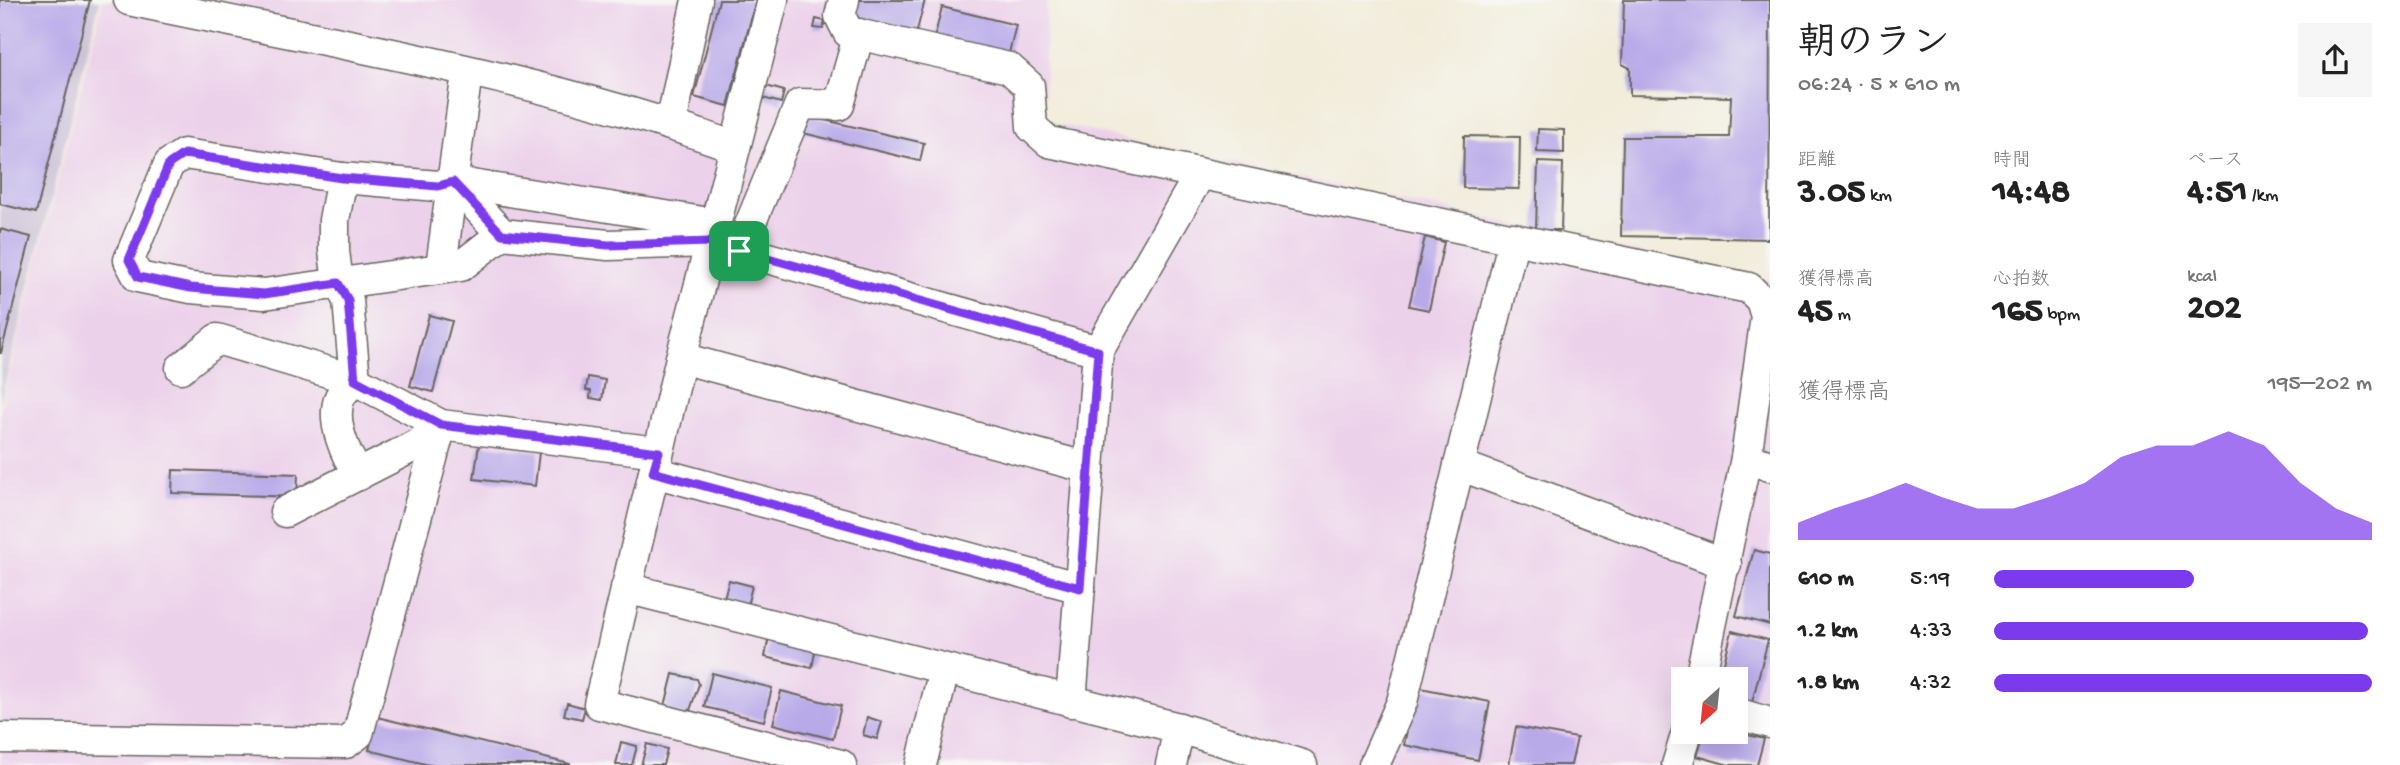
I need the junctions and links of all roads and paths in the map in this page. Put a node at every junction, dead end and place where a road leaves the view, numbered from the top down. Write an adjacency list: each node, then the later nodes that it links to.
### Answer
1 (129, 0): 7 (lane)
2 (698, 0): 7 (lane)
3 (773, 0): 8 (lane)
4 (844, 0): 5 (lane)
5 (859, 34): 9 (lane); 15 (lane)
6 (466, 87): 11 (lane)
7 (671, 124): 8 (lane)
8 (735, 147): 12 (lane)
9 (1200, 174): 14 (lane); 18 (lane)
10 (342, 178): 11 (lane); 17 (lane); 17 (lane)
11 (453, 182): 12 (lane); 13 (lane); 16 (lane)
12 (713, 233): 13 (lane); 15 (lane); 19 (lane)
13 (502, 234): 16 (lane)
14 (1514, 238): 24 (lane); 25 (lane)
15 (739, 251): 18 (lane)
16 (441, 267): 17 (lane)
17 (338, 283): 21 (lane)
18 (1098, 351): 26 (lane)
19 (681, 358): 23 (lane); 26 (lane)
20 (181, 368): 21 (lane)
21 (355, 380): 22 (lane); 27 (lane)
22 (441, 425): 23 (lane); 27 (lane); 38 (lane)
23 (656, 462): 30 (lane); 31 (lane)
24 (1758, 462): 29 (lane)
25 (1459, 465): 29 (lane); 44 (lane)
26 (1089, 468): 31 (lane)
27 (359, 475): 28 (lane)
28 (285, 512)
29 (1726, 564): 32 (lane)
30 (626, 588): 33 (lane); 40 (lane)
31 (1080, 588): 34 (lane)
32 (1703, 667)
33 (944, 670): 34 (lane); 41 (lane)
34 (1071, 702): 37 (lane)
35 (1748, 717): 36 (lane)
36 (1770, 723)
37 (1179, 728): 42 (lane); 43 (lane)
38 (0, 738)
39 (1683, 744): 45 (lane)
40 (841, 765)
41 (921, 765)
42 (1171, 765)
43 (1302, 765)
44 (1374, 765)
45 (1677, 765)

